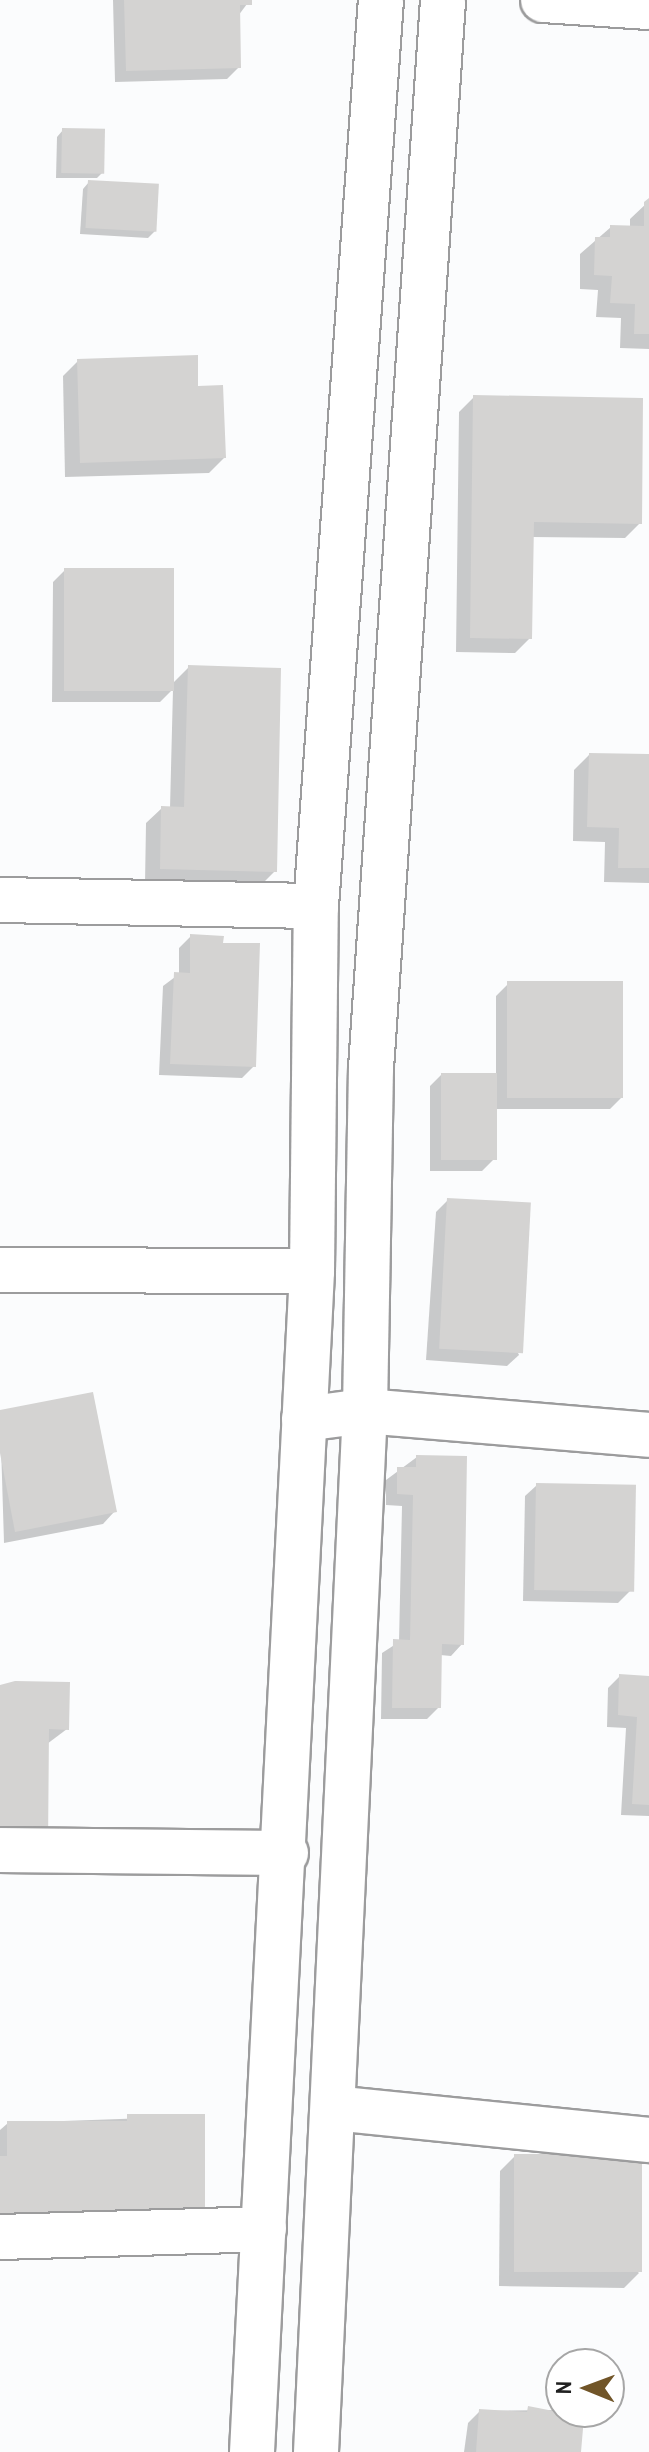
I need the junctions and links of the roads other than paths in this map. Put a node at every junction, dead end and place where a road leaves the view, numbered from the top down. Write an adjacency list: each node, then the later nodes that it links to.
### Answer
1 (443, 0): 9 (street)
2 (543, 0): 4 (street)
3 (389, 1): 6 (street)
4 (649, 7)
5 (0, 900): 6 (street)
6 (316, 906): 8 (street)
7 (0, 1270): 8 (street)
8 (312, 1271): 10 (street)
9 (365, 1411): 10 (street); 11 (street); 14 (street)
10 (304, 1419): 13 (street)
11 (649, 1435)
12 (0, 1850): 13 (street)
13 (286, 1853): 16 (street)
14 (334, 2108): 15 (street); 19 (street)
15 (649, 2140)
16 (264, 2229): 17 (street); 18 (street)
17 (0, 2237)
18 (252, 2452)
19 (316, 2452)

